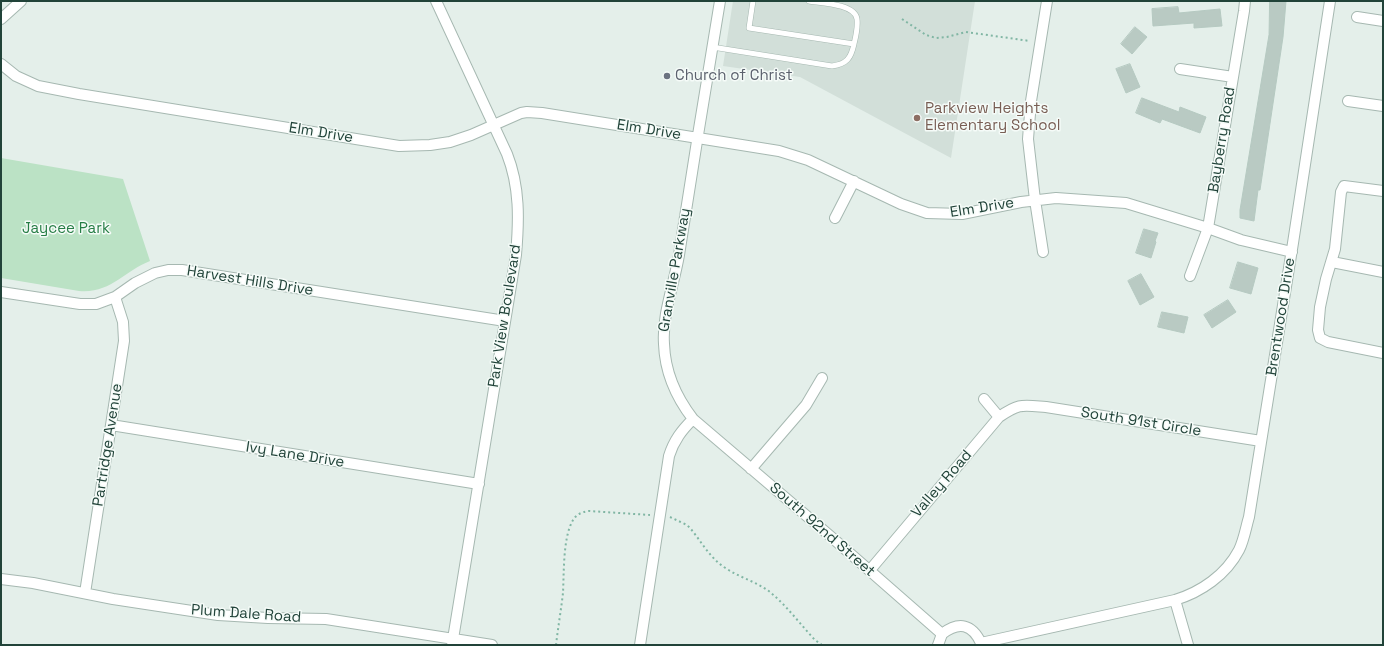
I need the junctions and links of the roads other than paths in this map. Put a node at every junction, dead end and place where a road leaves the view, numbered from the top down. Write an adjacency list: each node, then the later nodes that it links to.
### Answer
1 (21, 1): 10 (street)
2 (436, 1): 19 (street, Park View Boulevard)
3 (720, 1): 13 (street, Granville Parkway)
4 (753, 1): 12 (lane)
5 (809, 1): 12 (lane)
6 (1046, 1): 23 (street)
7 (1244, 1): 16 (street, Bayberry Road)
8 (1330, 1): 27 (street, Brentwood Drive)
9 (1357, 17): 11 (street)
10 (1, 19)
11 (1383, 21)
12 (854, 44): 13 (lane)
13 (712, 47): 20 (street, Granville Parkway)
14 (1, 64): 19 (street, Elm Drive)
15 (1180, 69): 16 (street)
16 (1233, 77): 25 (street, Bayberry Road)
17 (1348, 101): 18 (street)
18 (1383, 106)
19 (494, 124): 20 (street, Elm Drive); 33 (street, Park View Boulevard)
20 (697, 138): 21 (street, Elm Drive); 39 (street, Granville Parkway)
21 (854, 182): 23 (street, Elm Drive); 24 (street)
22 (1383, 191): 28 (street)
23 (1035, 200): 25 (street, Elm Drive); 26 (street)
24 (835, 218)
25 (1208, 228): 27 (street, Elm Drive); 30 (street, Bayberry Road)
26 (1043, 252)
27 (1292, 252): 41 (street, Brentwood Drive)
28 (1332, 262): 29 (street); 34 (street)
29 (1383, 272)
30 (1190, 276)
31 (1, 292): 32 (street, Harvest Hills Drive)
32 (115, 297): 33 (street, Harvest Hills Drive); 40 (street, Partridge Avenue)
33 (505, 321): 43 (street, Park View Boulevard)
34 (1382, 353)
35 (822, 378): 42 (street)
36 (984, 399): 38 (street)
37 (1021, 404): 38 (street, Valley Road); 41 (street, South 91st Circle)
38 (999, 417): 44 (street, Valley Road)
39 (693, 419): 42 (street, South 92nd Street); 52 (street)
40 (111, 425): 43 (street, Ivy Lane Drive); 46 (street, Partridge Avenue)
41 (1261, 441): 47 (street, Brentwood Drive)
42 (751, 469): 44 (street, South 92nd Street)
43 (479, 484): 49 (street, Park View Boulevard)
44 (870, 570): 48 (street, South 92nd Street)
45 (1, 579): 46 (street, Plum Dale Road)
46 (85, 593): 49 (street, Plum Dale Road)
47 (1175, 600): 50 (street, Brentwood Drive); 54 (street)
48 (942, 634): 50 (street); 53 (street)
49 (452, 642): 51 (street, Plum Dale Road)
50 (981, 644)
51 (492, 645)
52 (640, 645)
53 (938, 645)
54 (1188, 645)

